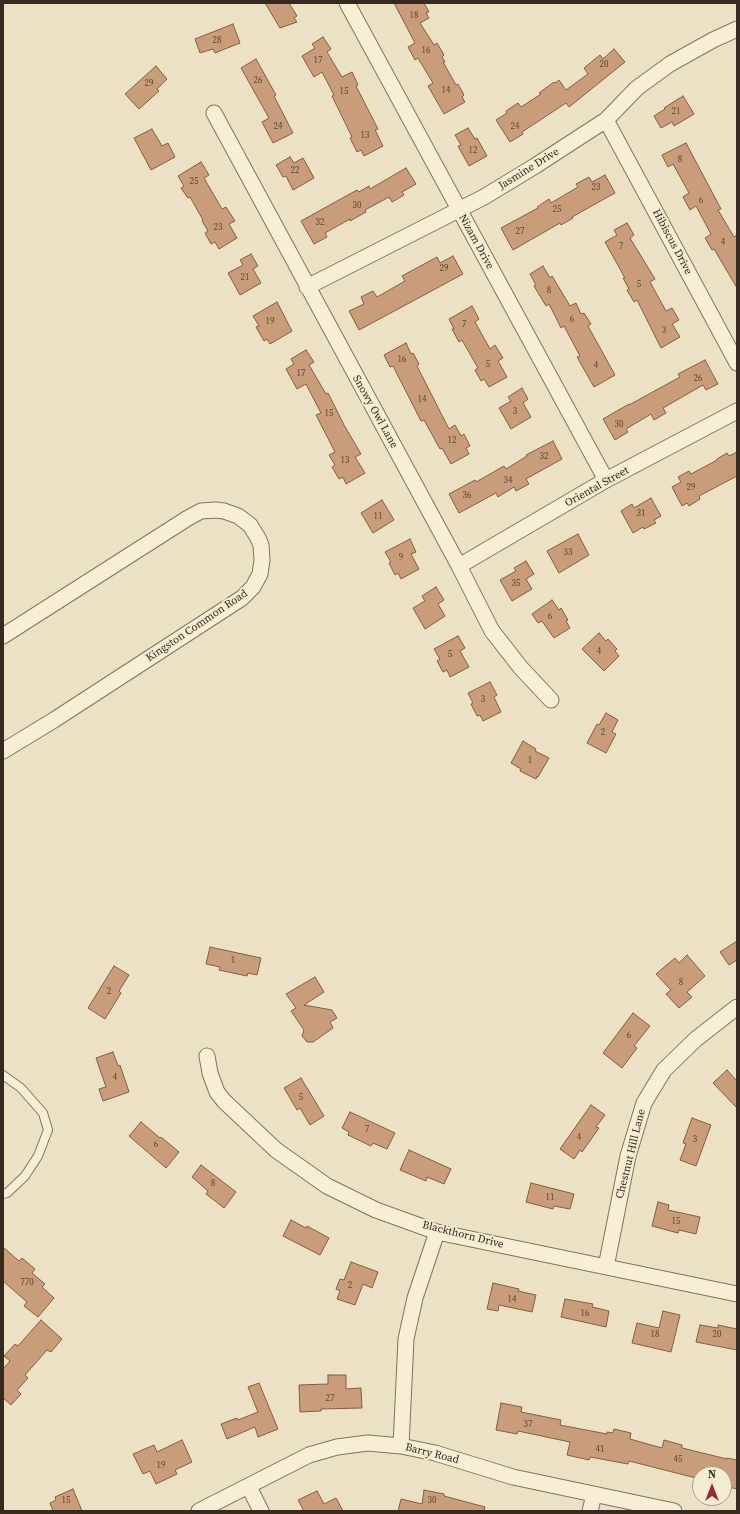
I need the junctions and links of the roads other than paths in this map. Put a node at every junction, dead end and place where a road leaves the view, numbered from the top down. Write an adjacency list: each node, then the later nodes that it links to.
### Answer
1 (347, 3): 5 (street, Nizam Drive)
2 (737, 29): 4 (street, Jasmine Drive)
3 (214, 113): 6 (street, Snowy Owl Lane)
4 (606, 120): 5 (street, Jasmine Drive); 7 (street, Hibiscus Drive)
5 (459, 210): 6 (street, Jasmine Drive); 9 (street, Nizam Drive)
6 (307, 287): 10 (street, Snowy Owl Lane)
7 (737, 364)
8 (737, 411): 9 (street, Oriental Street)
9 (606, 480): 10 (street, Oriental Street)
10 (459, 566): 12 (street, Snowy Owl Lane)
11 (3, 636): 13 (street, Kingston Common Road)
12 (551, 700)
13 (3, 751)
14 (737, 1007): 19 (street, Chestnut Hill Lane)
15 (207, 1056): 18 (street, Blackthorn Drive)
16 (3, 1075): 17 (lane)
17 (3, 1194)
18 (437, 1232): 19 (street, Blackthorn Drive); 21 (street)
19 (606, 1267): 20 (street, Blackthorn Drive)
20 (737, 1294)
21 (401, 1446): 22 (street, Barry Road); 23 (street, Barry Road)
22 (249, 1487): 24 (street, Barry Road); 25 (street)
23 (594, 1495): 26 (street); 27 (street, Barry Road)
24 (199, 1511)
25 (261, 1511)
26 (590, 1511)
27 (674, 1511)

